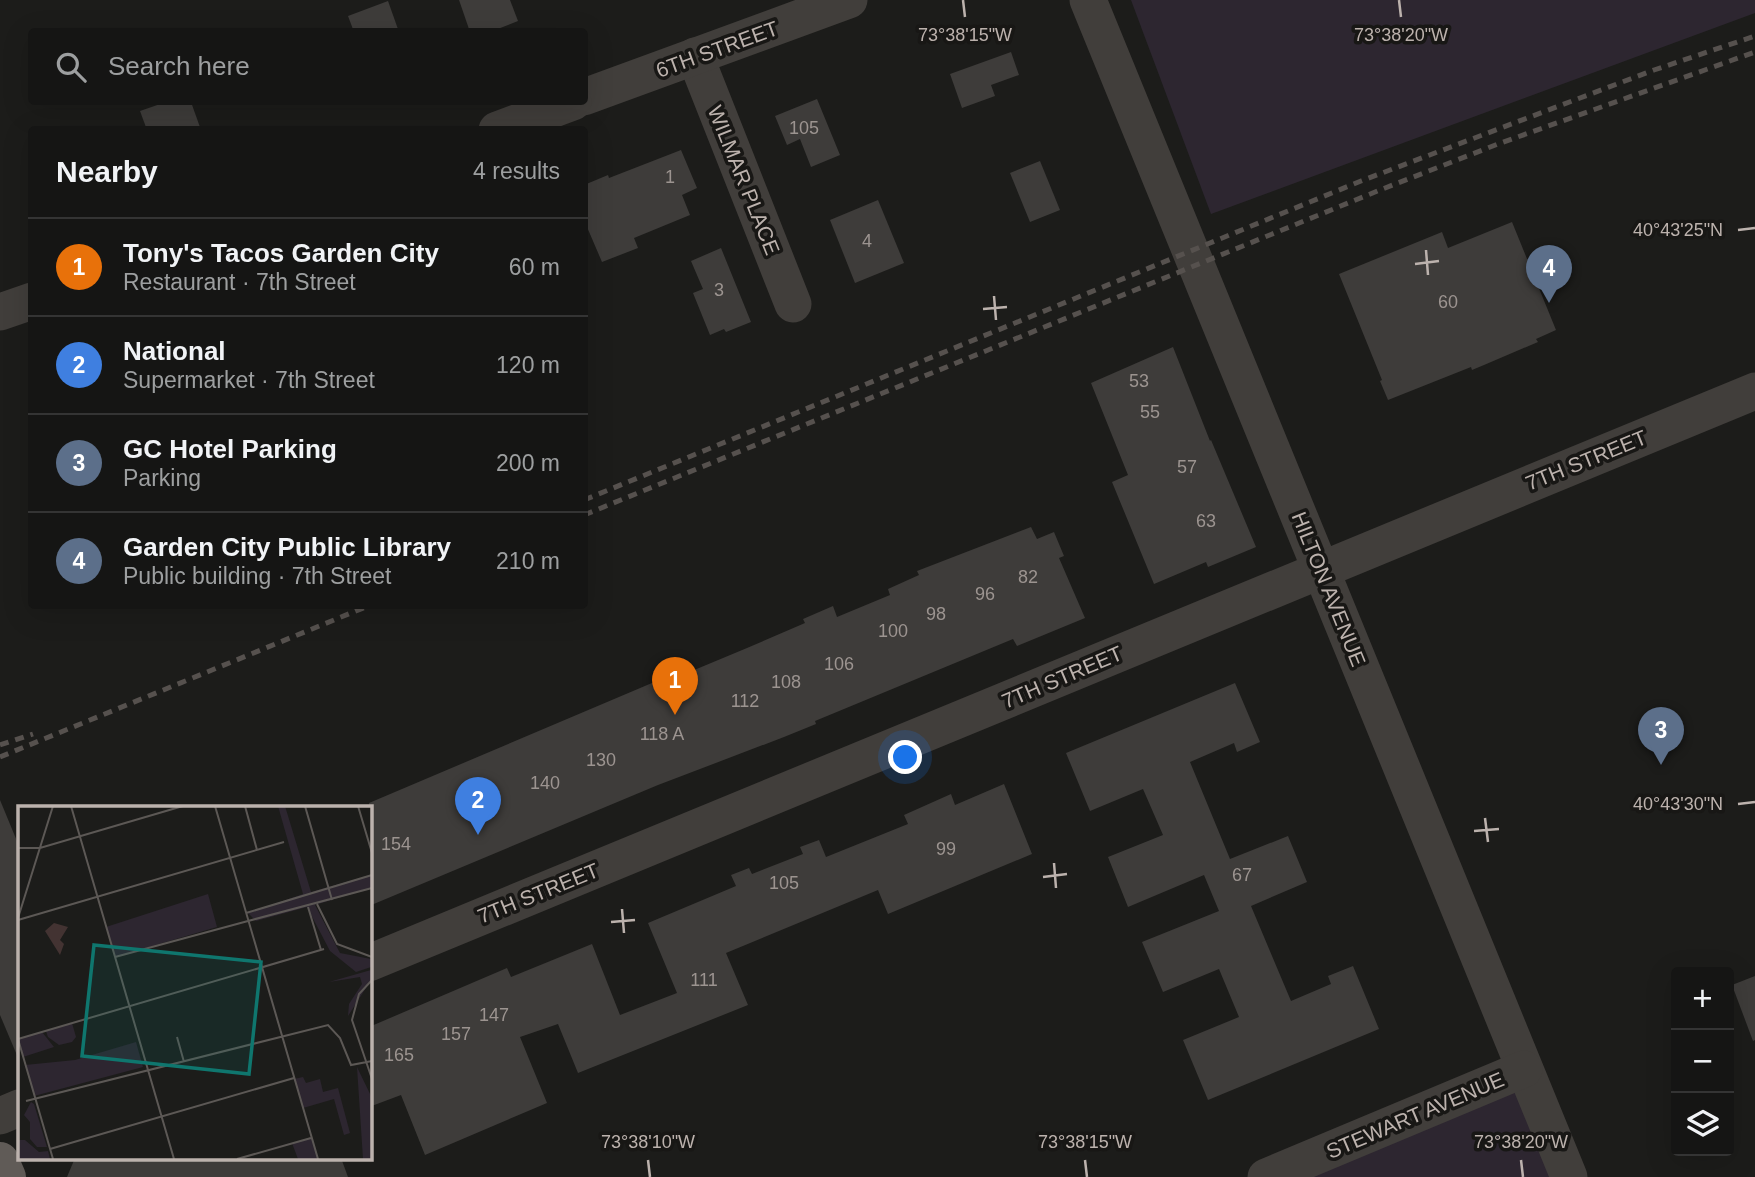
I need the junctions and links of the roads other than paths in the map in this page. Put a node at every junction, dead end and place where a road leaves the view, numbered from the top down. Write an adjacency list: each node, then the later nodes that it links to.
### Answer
1 (849, 0): 3 (street, 6TH STREET)
2 (1088, 0): 11 (street, HILTON AVENUE)
3 (695, 57): 4 (street, 6TH STREET); 8 (street, WILMAR PLACE)
4 (588, 96)
5 (565, 105): 6 (street)
6 (508, 126)
7 (28, 302): 9 (street)
8 (793, 304)
9 (0, 312)
10 (1755, 391): 11 (street, 7TH STREET)
11 (1321, 570): 12 (street, 7TH STREET); 13 (street, HILTON AVENUE)
12 (371, 962)
13 (1524, 1069): 18 (street, STEWART AVENUE); 19 (street, HILTON AVENUE)
14 (18, 1108): 15 (street)
15 (0, 1116)
16 (0, 1161): 17 (main road)
17 (7, 1177)
18 (1266, 1177)
19 (1569, 1177)

